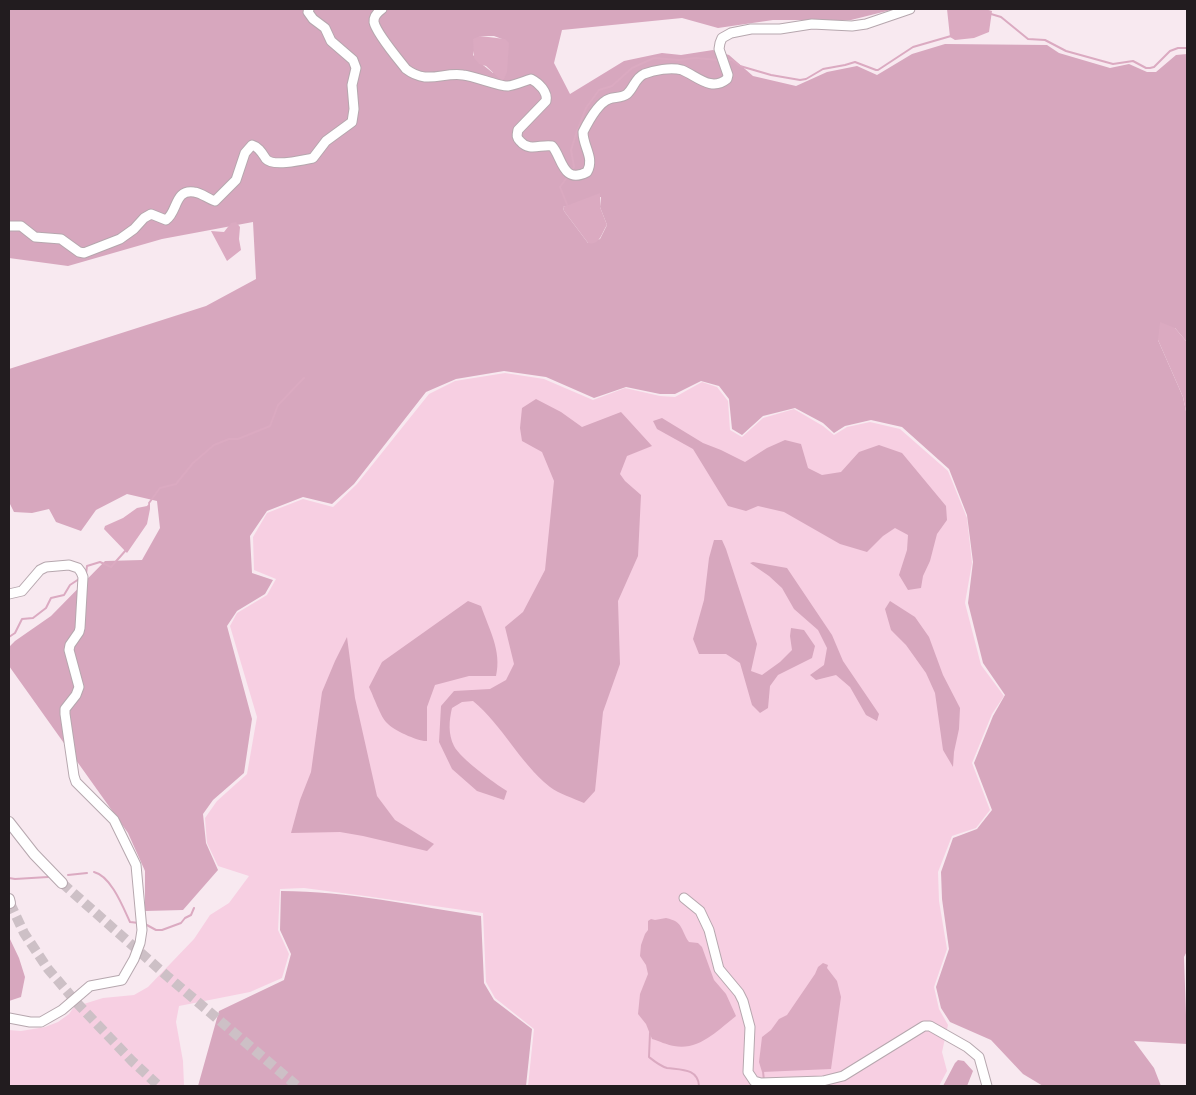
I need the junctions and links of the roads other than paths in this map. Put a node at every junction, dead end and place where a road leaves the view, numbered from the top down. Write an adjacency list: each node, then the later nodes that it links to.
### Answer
1 (308, 9): 4 (street)
2 (382, 9): 3 (street)
3 (910, 9)
4 (9, 226)
5 (9, 594): 9 (street)
6 (9, 822): 7 (main road)
7 (62, 883)
8 (684, 898): 10 (street)
9 (9, 1018)
10 (986, 1086)

